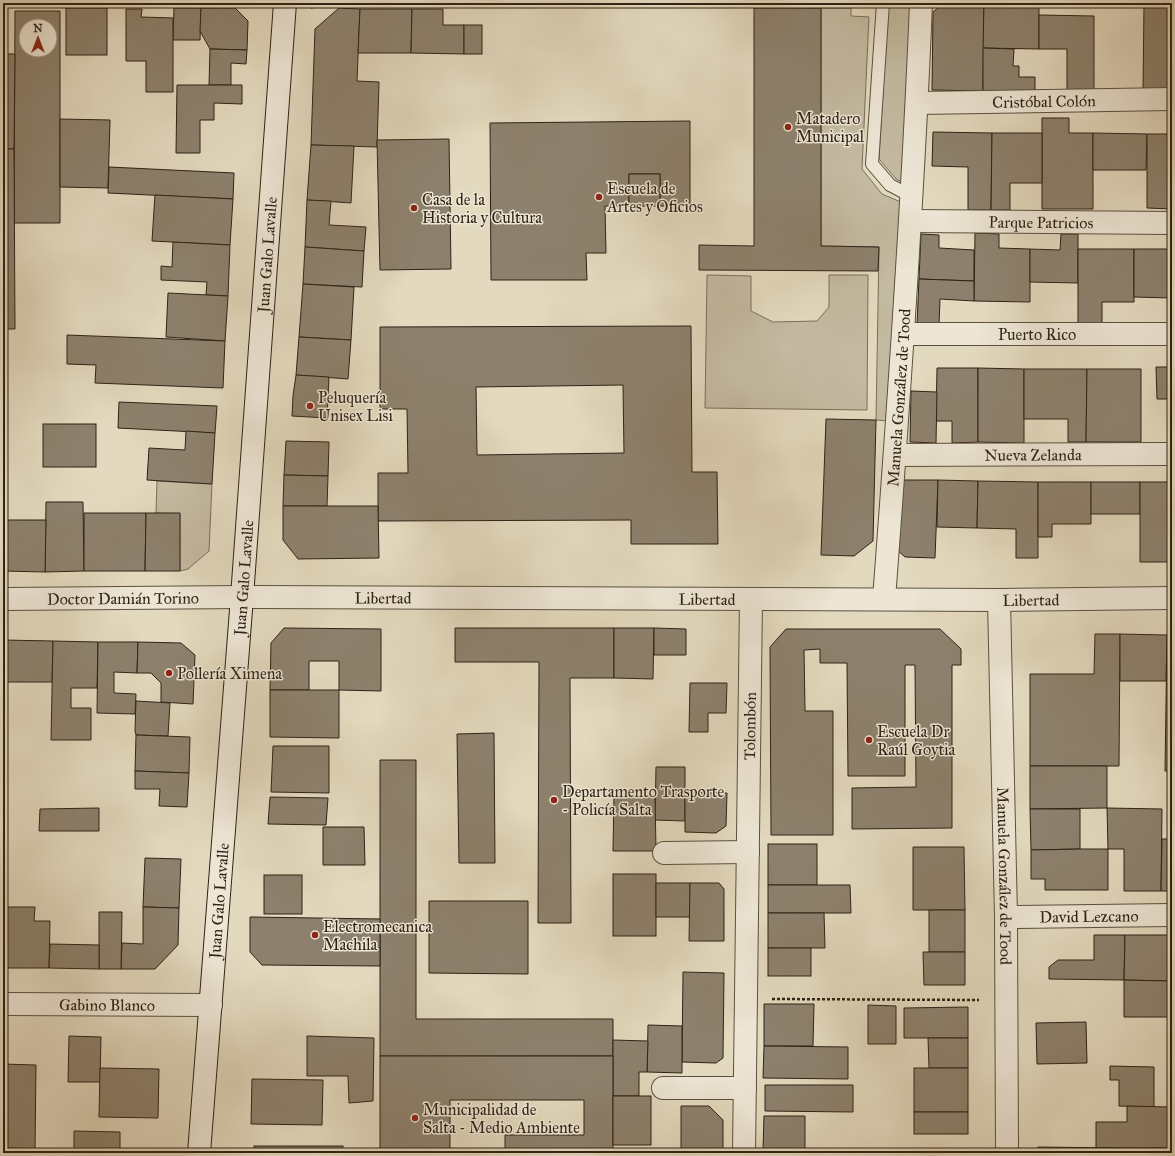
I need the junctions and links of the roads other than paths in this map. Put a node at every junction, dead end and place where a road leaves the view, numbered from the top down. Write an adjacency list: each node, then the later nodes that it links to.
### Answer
1 (285, 3): 13 (street, Juan Galo Lavalle)
2 (883, 3): 6 (lane)
3 (921, 3): 5 (street, Manuela González de Tood)
4 (1172, 100): 5 (street, Cristóbal Colón)
5 (917, 103): 6 (street, Manuela González de Tood)
6 (911, 196): 7 (street, Manuela González de Tood)
7 (910, 221): 8 (street, Parque Patricios); 9 (street, Manuela González de Tood)
8 (1172, 223)
9 (903, 334): 10 (street, Puerto Rico); 12 (street, Manuela González de Tood)
10 (1172, 334)
11 (1172, 454): 12 (street, Nueva Zelanda)
12 (895, 455): 17 (street, Manuela González de Tood)
13 (242, 597): 15 (street, Doctor Damián Torino); 16 (street, Libertad); 24 (street, Juan Galo Lavalle)
14 (1172, 598): 18 (street, Libertad)
15 (3, 599)
16 (752, 599): 17 (street, Libertad); 19 (street, Tolombón)
17 (884, 599): 18 (street, Libertad)
18 (999, 600): 22 (street, Manuela González de Tood)
19 (748, 852): 20 (street); 26 (street, Tolombón)
20 (664, 853)
21 (1172, 915): 22 (street, David Lezcano)
22 (1006, 916): 29 (street, Manuela González de Tood)
23 (3, 1004): 24 (street, Gabino Blanco)
24 (211, 1005): 27 (street, Juan Galo Lavalle)
25 (663, 1088): 26 (street)
26 (745, 1088): 28 (street, Tolombón)
27 (199, 1153)
28 (744, 1153)
29 (1007, 1153)

